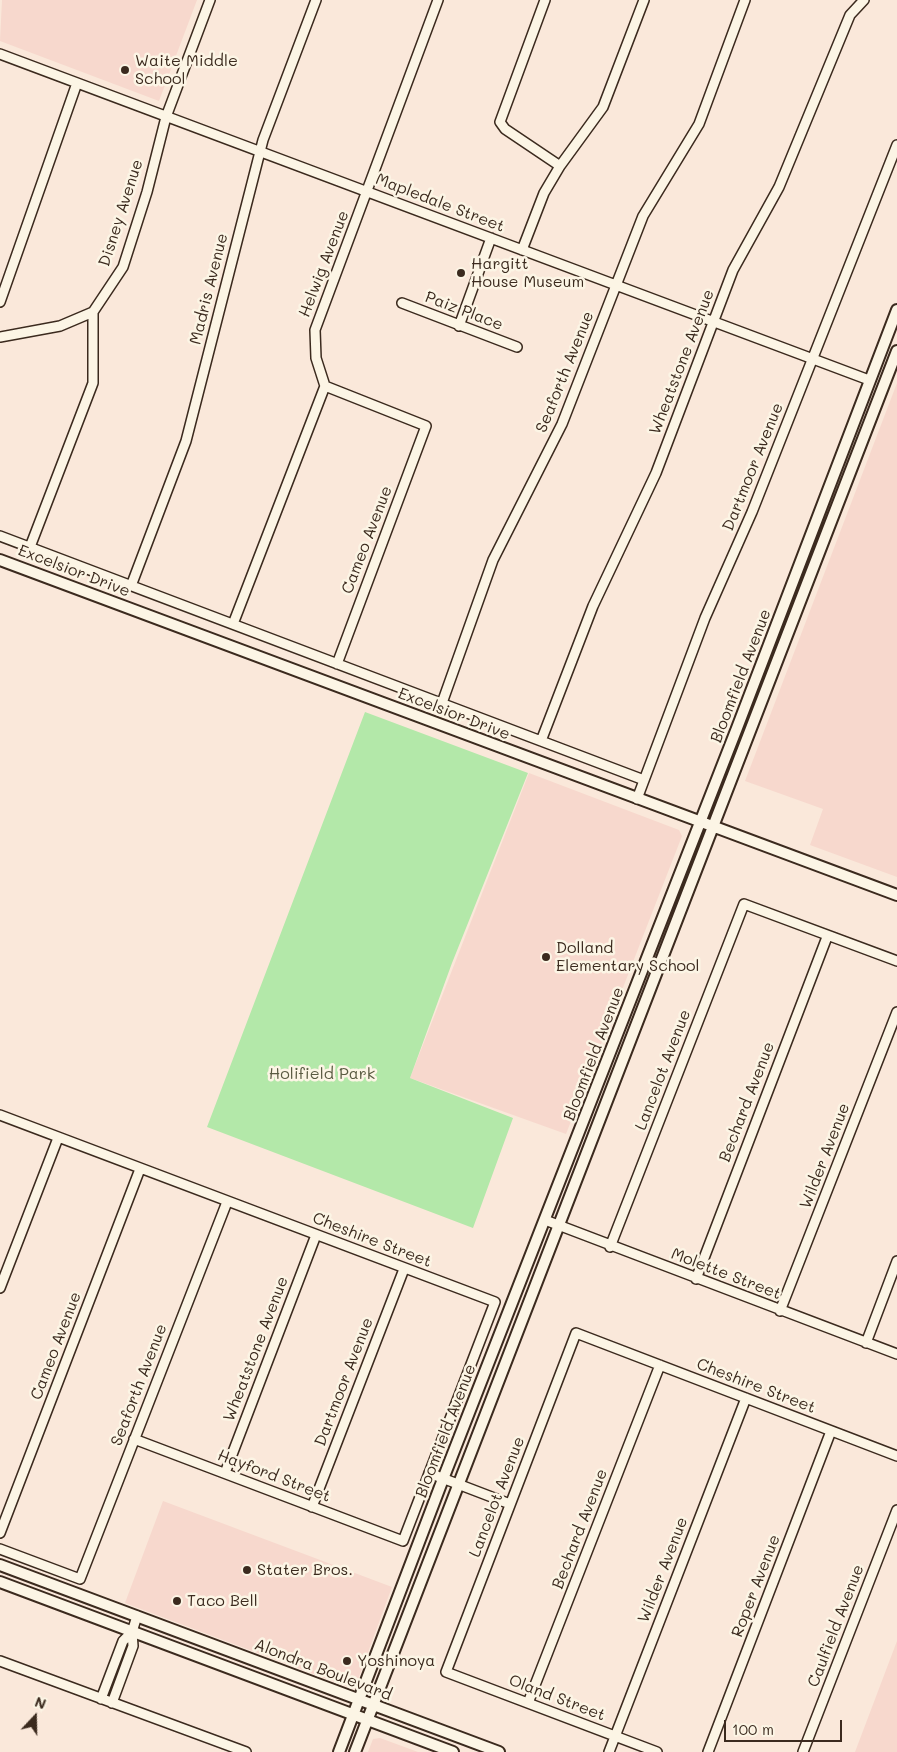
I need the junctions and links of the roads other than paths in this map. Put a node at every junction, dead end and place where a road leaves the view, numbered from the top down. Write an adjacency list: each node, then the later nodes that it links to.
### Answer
1 (210, 0): 10 (street, Disney Avenue)
2 (316, 0): 12 (street, Madris Avenue)
3 (438, 0): 14 (street, Helwig Avenue)
4 (545, 0): 13 (street)
5 (644, 0): 13 (street)
6 (746, 0): 17 (street, Seaforth Avenue)
7 (864, 0): 22 (street, Wheatstone Avenue)
8 (0, 54): 9 (street, Mapledale Street)
9 (77, 83): 10 (street, Mapledale Street); 18 (street)
10 (166, 117): 12 (street, Mapledale Street); 21 (street, Disney Avenue)
11 (897, 145): 27 (street, Dartmoor Avenue)
12 (260, 152): 14 (street, Mapledale Street); 38 (street, Madris Avenue)
13 (560, 166): 16 (street)
14 (368, 192): 15 (street, Mapledale Street); 30 (street, Helwig Avenue)
15 (491, 238): 16 (street, Mapledale Street); 23 (street)
16 (522, 250): 17 (street, Mapledale Street)
17 (615, 285): 22 (street, Mapledale Street); 41 (street, Seaforth Avenue)
18 (0, 302)
19 (402, 303): 23 (street, Paiz Place)
20 (897, 310): 29 (main road, Bloomfield Avenue)
21 (93, 312): 24 (street); 36 (street)
22 (713, 322): 27 (street, Mapledale Street); 42 (street, Wheatstone Avenue)
23 (459, 326): 25 (street, Paiz Place)
24 (0, 337)
25 (517, 347)
26 (897, 351): 28 (main road, Bloomfield Avenue)
27 (811, 359): 29 (street, Mapledale Street); 43 (street, Dartmoor Avenue)
28 (887, 376): 29 (main road); 31 (main road, Bloomfield Avenue)
29 (869, 380): 31 (main road); 32 (main road, Bloomfield Avenue)
30 (325, 386): 39 (street); 40 (street, Cameo Avenue)
31 (878, 399): 33 (main road, Bloomfield Avenue)
32 (855, 419): 33 (main road); 34 (main road, Bloomfield Avenue)
33 (866, 434): 34 (main road); 46 (main road, Bloomfield Avenue)
34 (848, 438): 45 (main road, Bloomfield Avenue)
35 (0, 536): 36 (street, Excelsior Drive)
36 (30, 547): 38 (street, Excelsior Drive)
37 (0, 560): 44 (main road, Excelsior Drive)
38 (131, 586): 39 (street, Excelsior Drive)
39 (233, 624): 40 (street, Excelsior Drive)
40 (337, 664): 41 (street, Excelsior Drive)
41 (442, 703): 42 (street, Excelsior Drive)
42 (541, 741): 43 (street, Excelsior Drive)
43 (644, 780): 44 (street, Dartmoor Avenue)
44 (636, 799): 45 (main road, Excelsior Drive)
45 (699, 822): 46 (main road, Excelsior Drive); 55 (main road, Bloomfield Avenue)
46 (712, 827): 47 (main road, Excelsior Drive); 56 (main road, Bloomfield Avenue)
47 (897, 895)
48 (827, 937): 49 (street); 58 (street, Lancelot Avenue); 61 (street, Bechard Avenue)
49 (897, 961)
50 (897, 1012): 63 (street, Wilder Avenue)
51 (0, 1116): 52 (street, Cheshire Street)
52 (58, 1138): 53 (street, Cheshire Street); 62 (street)
53 (140, 1169): 54 (street, Cheshire Street); 79 (street, Cameo Avenue)
54 (227, 1202): 57 (street, Cheshire Street); 70 (street, Seaforth Avenue)
55 (545, 1220): 56 (street, Molette Street); 74 (main road, Bloomfield Avenue)
56 (560, 1226): 58 (street, Molette Street); 75 (main road, Bloomfield Avenue)
57 (316, 1235): 60 (street, Cheshire Street); 72 (street, Wheatstone Avenue)
58 (610, 1246): 61 (street, Molette Street)
59 (897, 1261): 65 (street)
60 (404, 1269): 73 (street, Cheshire Street); 77 (street, Dartmoor Avenue)
61 (696, 1279): 63 (street, Molette Street)
62 (0, 1288)
63 (780, 1311): 65 (street, Molette Street)
64 (576, 1333): 67 (street, Cheshire Street); 76 (street, Lancelot Avenue)
65 (866, 1343): 66 (street, Molette Street)
66 (897, 1354)
67 (660, 1365): 68 (street, Cheshire Street); 94 (street, Bechard Avenue)
68 (746, 1398): 69 (street, Cheshire Street); 98 (street, Wilder Avenue)
69 (831, 1431): 71 (street, Cheshire Street); 106 (street, Roper Avenue)
70 (134, 1439): 72 (street, Hayford Street); 81 (street, Seaforth Avenue)
71 (897, 1456)
72 (224, 1474): 77 (street, Hayford Street)
73 (429, 1474): 74 (street); 80 (street, Cheshire Street)
74 (443, 1479): 75 (street); 84 (main road, Bloomfield Avenue)
75 (459, 1485): 76 (street); 85 (main road, Bloomfield Avenue)
76 (510, 1504): 91 (street, Lancelot Avenue)
77 (312, 1507): 80 (street, Hayford Street)
78 (897, 1510): 107 (street, Caulfield Avenue)
79 (0, 1533)
80 (403, 1541)
81 (0, 1549)
82 (0, 1565): 86 (main road, Alondra Boulevard)
83 (0, 1582): 87 (main road, Alondra Boulevard)
84 (399, 1596): 85 (main road); 92 (main road, Bloomfield Avenue)
85 (413, 1602): 95 (main road, Bloomfield Avenue)
86 (138, 1616): 87 (street); 88 (main road, Alondra Boulevard)
87 (132, 1632): 90 (main road, Alondra Boulevard); 93 (street)
88 (231, 1652): 90 (main road); 92 (main road, Alondra Boulevard)
89 (0, 1661): 93 (street)
90 (225, 1666): 96 (main road, Alondra Boulevard)
91 (446, 1672): 94 (street, Oland Street)
92 (359, 1700): 95 (main road, Alondra Boulevard); 96 (main road, Bloomfield Avenue)
93 (107, 1701): 99 (street)
94 (528, 1703): 98 (street, Oland Street)
95 (372, 1705): 97 (main road, Bloomfield Avenue); 103 (main road, Alondra Boulevard)
96 (353, 1714): 97 (main road, Alondra Boulevard); 100 (main road, Bloomfield Avenue)
97 (367, 1720): 101 (main road, Bloomfield Avenue); 102 (main road, Alondra Boulevard)
98 (615, 1736): 104 (street, Wilder Avenue); 105 (street, Oland Street)
99 (246, 1752)
100 (339, 1752)
101 (355, 1752)
102 (453, 1752)
103 (498, 1752)
104 (609, 1752)
105 (657, 1752)
106 (708, 1752)
107 (803, 1752)

